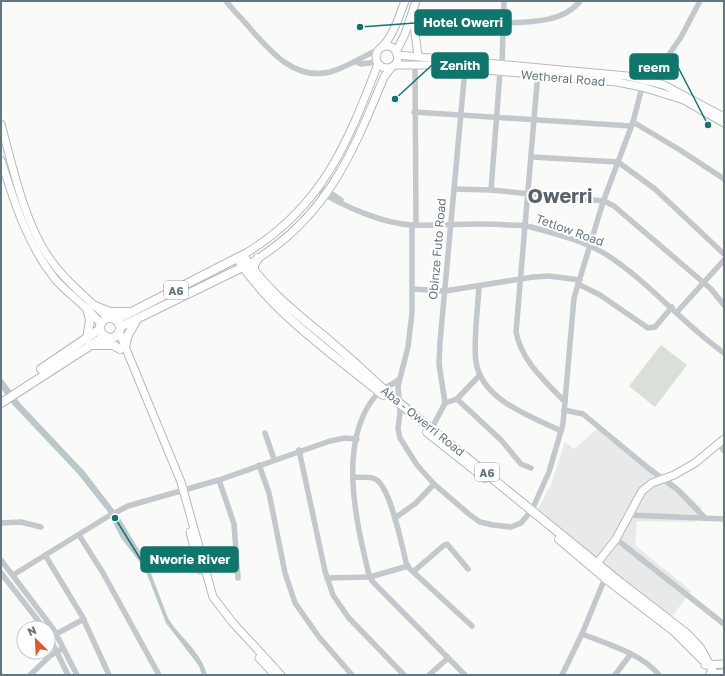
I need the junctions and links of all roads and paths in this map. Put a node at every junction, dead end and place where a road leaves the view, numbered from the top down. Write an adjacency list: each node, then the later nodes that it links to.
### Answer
1 (226, 1): 12 (street)
2 (405, 1): 9 (main road)
3 (416, 1): 7 (main road)
4 (504, 1): 8 (street)
5 (580, 1): 8 (street)
6 (700, 1): 20 (street)
7 (413, 12): 10 (main road); 11 (main road)
8 (503, 23): 15 (street)
9 (381, 48): 10 (main road); 12 (street); 13 (main road)
10 (397, 54): 11 (main road, Wetheral Road); 16 (main road)
11 (418, 56): 15 (main road, Wetheral Road)
12 (356, 62): 13 (street)
13 (377, 63): 16 (main road); 34 (main road)
14 (415, 64): 16 (main road, Wetheral Road); 17 (main road, Wetheral Road); 22 (street)
15 (502, 64): 18 (main road, Wetheral Road)
16 (393, 66): 37 (main road)
17 (465, 69): 19 (main road, Wetheral Road); 23 (street, Obinze Futo Road)
18 (538, 71): 19 (main road, Wetheral Road); 20 (main road, Wetheral Road); 21 (main road, Wetheral Road); 26 (street)
19 (500, 72): 24 (street)
20 (651, 81): 25 (main road, Wetheral Road)
21 (642, 87): 27 (main road, Wetheral Road); 29 (street)
22 (414, 112): 23 (street); 41 (street)
23 (460, 116): 24 (street); 35 (street, Obinze Futo Road)
24 (496, 117): 26 (street); 36 (street)
25 (724, 117)
26 (534, 120): 29 (street); 30 (street)
27 (724, 123)
28 (1, 124): 59 (main road)
29 (632, 124): 32 (street); 33 (street)
30 (532, 157): 32 (street); 38 (street)
31 (1, 160): 59 (main road)
32 (618, 162): 39 (street); 44 (street)
33 (724, 179)
34 (319, 188): 37 (street, Tetlow Road); 45 (main road)
35 (454, 189): 36 (street); 40 (street, Obinze Futo Road)
36 (491, 190): 38 (street)
37 (327, 193): 41 (street, Tetlow Road); 46 (main road)
38 (529, 194): 39 (street); 42 (street)
39 (604, 201): 43 (street); 53 (street)
40 (452, 224): 41 (street, Tetlow Road); 42 (street, Tetlow Road); 56 (street, Obinze Futo Road)
41 (414, 225): 55 (street)
42 (525, 226): 43 (street, Tetlow Road); 51 (street)
43 (589, 247): 52 (street); 60 (street, Tetlow Road)
44 (724, 254)
45 (240, 257): 48 (highway, Aba - Owerri Road / A6); 57 (highway, A6)
46 (258, 258): 48 (main road); 50 (highway)
47 (724, 260): 53 (street)
48 (246, 265): 49 (highway, A6); 50 (highway, Aba - Owerri Road / A6)
49 (233, 272): 50 (highway); 57 (highway, A6)
50 (251, 274): 71 (highway, Aba - Owerri Road / A6)
51 (520, 278): 52 (street); 54 (street); 74 (street)
52 (579, 282): 60 (street); 74 (street)
53 (704, 283): 58 (street); 62 (street)
54 (479, 286): 56 (street); 68 (street)
55 (413, 289): 56 (street); 69 (street)
56 (445, 291): 76 (street, Obinze Futo Road)
57 (164, 301): 61 (highway, A6); 63 (highway, A6)
58 (724, 305)
59 (91, 307): 61 (highway); 64 (main road); 65 (highway)
60 (672, 307): 62 (street, Tetlow Road)
61 (131, 312): 64 (highway, A6)
62 (677, 312): 67 (street, Tetlow Road)
63 (137, 318): 64 (highway, A6); 66 (highway)
64 (110, 328): 65 (highway, A6); 66 (main road)
65 (89, 342): 66 (highway); 70 (highway, A6)
66 (123, 348): 93 (main road)
67 (724, 353)
68 (480, 375): 73 (street); 80 (street)
69 (398, 380): 71 (street); 77 (street)
70 (27, 382): 72 (highway, A6); 75 (highway, A6)
71 (381, 390): 77 (highway, Aba - Owerri Road / A6); 82 (street)
72 (1, 397)
73 (457, 399): 76 (street); 88 (street)
74 (565, 402): 78 (street)
75 (1, 403)
76 (445, 403): 79 (street)
77 (399, 406): 79 (highway, Aba - Owerri Road / A6); 92 (street); 94 (highway, Aba - Owerri Road / A6)
78 (564, 410): 80 (street); 90 (street)
79 (432, 428): 94 (highway, Aba - Owerri Road / A6)
80 (561, 431): 94 (street)
81 (265, 433): 86 (street)
82 (357, 439): 84 (street); 89 (street)
83 (721, 442): 85 (street); 90 (main road)
84 (299, 450): 86 (street); 113 (street)
85 (724, 451)
86 (274, 459): 87 (street)
87 (258, 465): 91 (street); 139 (street)
88 (531, 468)
89 (353, 477): 96 (street); 111 (street)
90 (664, 478): 95 (main road); 97 (street)
91 (219, 480): 93 (street); 112 (street)
92 (434, 484): 94 (street); 96 (street)
93 (181, 491): 101 (street); 137 (main road); 138 (main road)
94 (531, 512): 106 (highway, Aba - Owerri Road / A6)
95 (628, 515): 97 (street); 102 (main road)
96 (395, 518): 105 (street)
97 (705, 518): 98 (street)
98 (724, 519)
99 (1, 523): 100 (street)
100 (41, 528)
101 (79, 535): 103 (street); 136 (street)
102 (616, 539): 106 (main road); 119 (street)
103 (45, 555): 110 (street); 115 (street)
104 (1, 560): 110 (street)
105 (408, 566): 108 (street); 111 (street)
106 (595, 566): 114 (highway, Aba - Owerri Road / A6); 118 (highway, Aba - Owerri Road / A6)
107 (468, 569): 108 (street)
108 (413, 572): 120 (street)
109 (1, 573): 116 (street)
110 (13, 575): 117 (street)
111 (370, 577): 113 (street); 127 (street)
112 (238, 578)
113 (327, 578): 140 (street)
114 (605, 578): 118 (highway, Aba - Owerri Road / A6); 122 (street)
115 (84, 619): 121 (street); 135 (street)
116 (38, 620)
117 (46, 620)
118 (668, 623): 129 (highway, Aba - Owerri Road / A6)
119 (724, 624)
120 (472, 626)
121 (56, 634): 124 (street)
122 (582, 634): 126 (street); 143 (street)
123 (56, 648): 125 (street)
124 (64, 648): 125 (street); 134 (street)
125 (58, 651): 132 (street); 133 (street)
126 (630, 655): 144 (street); 145 (street)
127 (448, 658): 141 (street); 142 (street)
128 (724, 664): 129 (main road)
129 (707, 665): 131 (highway, Aba - Owerri Road / A6)
130 (724, 673): 131 (main road)
131 (712, 674)
132 (30, 675)
133 (68, 675)
134 (77, 675)
135 (109, 675)
136 (159, 675)
137 (275, 675)
138 (281, 675)
139 (352, 675)
140 (404, 675)
141 (429, 675)
142 (465, 675)
143 (562, 675)
144 (615, 675)
145 (659, 675)

